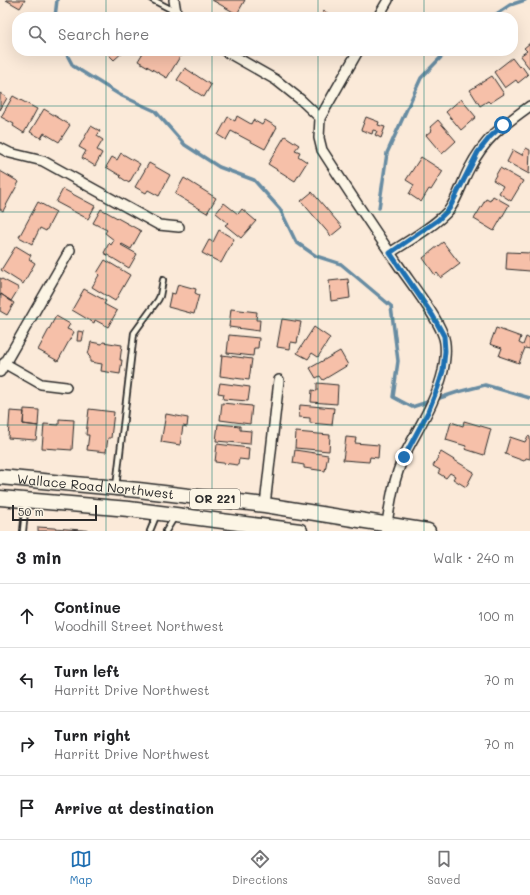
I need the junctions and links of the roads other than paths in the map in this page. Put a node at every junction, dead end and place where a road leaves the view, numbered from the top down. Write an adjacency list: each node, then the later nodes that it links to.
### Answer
1 (153, 0): 4 (lane)
2 (174, 0): 5 (street)
3 (388, 0): 6 (street)
4 (172, 12)
5 (176, 12)
6 (381, 12)
7 (234, 56): 10 (street)
8 (355, 56): 10 (street)
9 (530, 106): 14 (street)
10 (320, 118): 14 (street)
11 (0, 148): 12 (street)
12 (179, 227)
13 (70, 250): 16 (street)
14 (390, 253): 28 (street)
15 (163, 280): 21 (lane)
16 (4, 363): 17 (street); 19 (street)
17 (0, 372)
18 (279, 380): 24 (street)
19 (66, 387)
20 (0, 477): 21 (main road, Wallace Road Northwest / OR 221)
21 (116, 488): 24 (main road, Wallace Road Northwest / OR 221)
22 (0, 498): 23 (main road, Wallace Road Northwest / OR 221)
23 (26, 500): 25 (main road, Wallace Road Northwest / OR 221); 29 (lane)
24 (265, 505): 28 (main road, Wallace Road Northwest / OR 221)
25 (158, 512): 26 (main road, Wallace Road Northwest / OR 221); 30 (lane)
26 (176, 515): 27 (main road, Wallace Road Northwest / OR 221); 31 (lane)
27 (259, 528): 32 (main road, Wallace Road Northwest / OR 221)
28 (386, 528): 33 (main road, Wallace Road Northwest / OR 221)
29 (24, 531)
30 (150, 531)
31 (166, 531)
32 (300, 531)
33 (428, 531)

